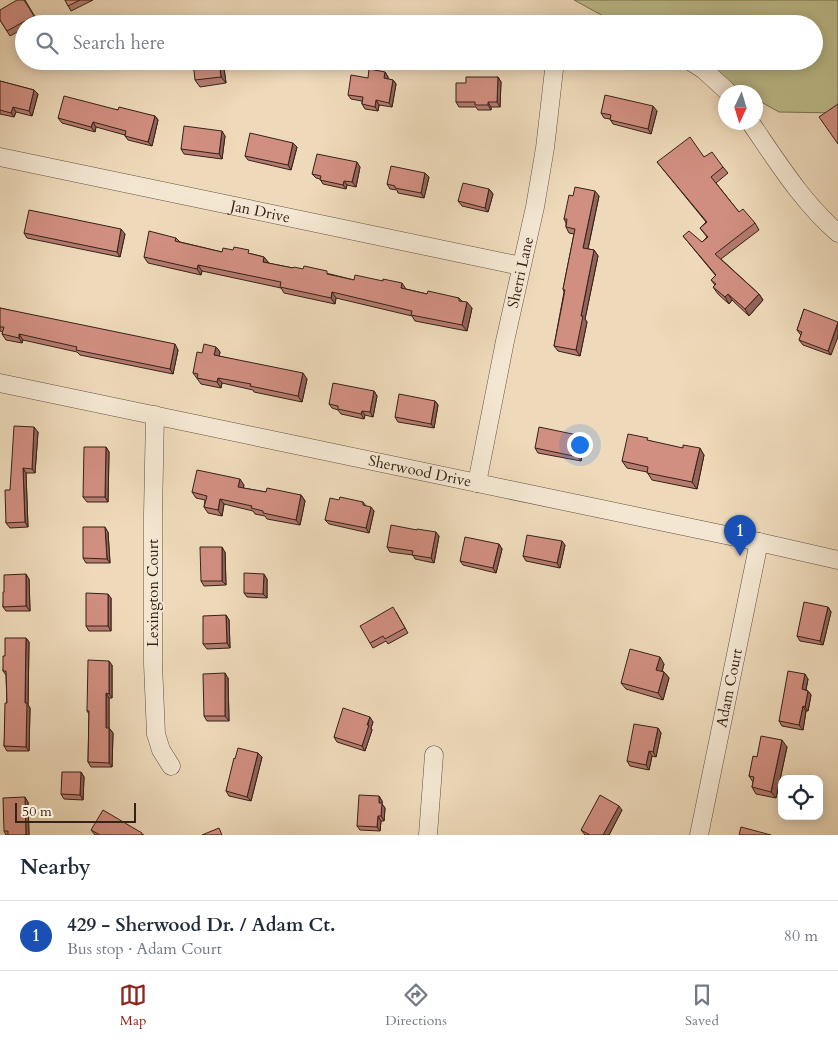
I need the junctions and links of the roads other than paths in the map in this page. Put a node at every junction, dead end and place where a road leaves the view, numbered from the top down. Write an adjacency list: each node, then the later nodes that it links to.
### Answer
1 (554, 70): 7 (street, Sherri Lane)
2 (704, 70): 3 (street)
3 (720, 85)
4 (756, 130): 6 (street)
5 (0, 157): 7 (street, Jan Drive)
6 (838, 233)
7 (521, 266): 10 (street, Sherri Lane)
8 (0, 383): 9 (street, Sherwood Drive)
9 (155, 415): 10 (street, Sherwood Drive); 14 (street, Lexington Court)
10 (477, 483): 11 (street, Sherwood Drive)
11 (759, 542): 12 (street, Sherwood Drive); 16 (street, Adam Court)
12 (838, 560)
13 (434, 755): 15 (street)
14 (171, 766)
15 (428, 835)
16 (699, 835)

